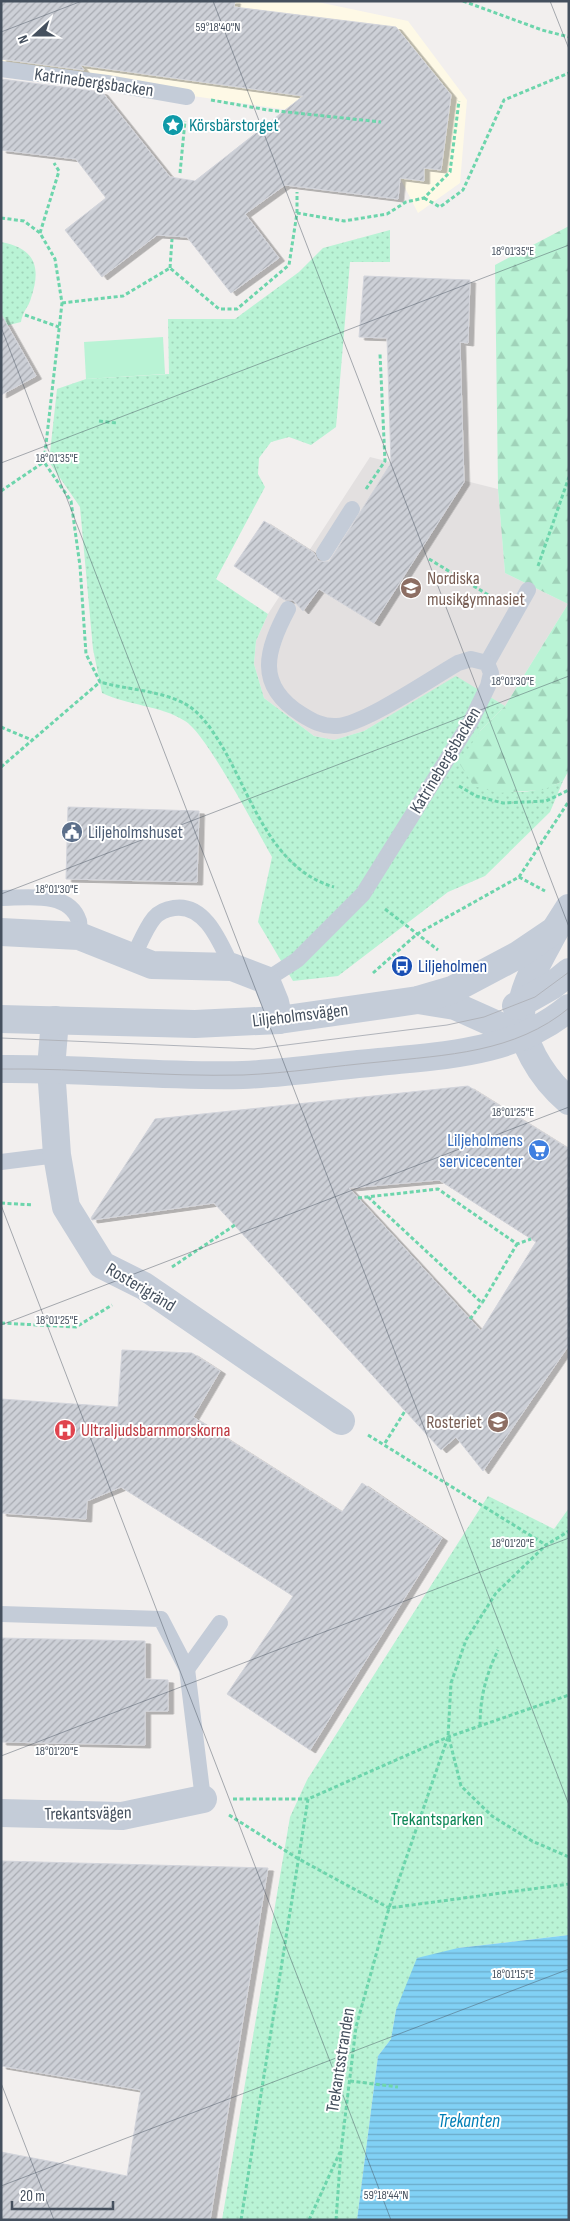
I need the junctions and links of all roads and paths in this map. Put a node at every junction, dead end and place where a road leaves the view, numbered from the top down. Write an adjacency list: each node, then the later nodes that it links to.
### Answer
1 (463, 1): 2 (path)
2 (569, 37)
3 (1, 69): 5 (lane, Katrinebergsbacken)
4 (569, 73): 11 (path)
5 (188, 96): 7 (path); 9 (path)
6 (459, 101): 11 (path)
7 (381, 122)
8 (54, 163): 14 (path)
9 (180, 173)
10 (297, 192): 12 (path)
11 (424, 198): 12 (path)
12 (297, 213): 16 (path)
13 (1, 218): 14 (path)
14 (40, 233): 17 (path)
15 (172, 239): 16 (path)
16 (170, 268): 17 (path)
17 (62, 303): 19 (path)
18 (25, 316): 19 (path)
19 (60, 327): 23 (path)
20 (380, 354): 26 (path)
21 (99, 421): 22 (path)
22 (117, 423)
23 (44, 462): 25 (path); 33 (path)
24 (569, 477): 29 (path)
25 (1, 491)
26 (352, 509): 27 (lane)
27 (324, 554)
28 (429, 560): 30 (path)
29 (528, 590): 32 (lane)
30 (491, 597)
31 (288, 609): 32 (lane)
32 (487, 663): 36 (lane, Katrinebergsbacken)
33 (100, 682): 35 (path); 41 (path)
34 (1, 727): 35 (path)
35 (32, 740): 37 (path)
36 (447, 761): 38 (path); 41 (lane, Katrinebergsbacken)
37 (1, 767)
38 (569, 790)
39 (519, 877): 40 (path)
40 (544, 891)
41 (363, 894): 46 (path); 50 (lane, Katrinebergsbacken)
42 (1, 898): 45 (lane)
43 (562, 919): 51 (street, Liljeholmsvägen); 52 (street)
44 (1, 932): 45 (street)
45 (79, 936): 47 (street)
46 (438, 950)
47 (132, 959): 48 (street); 48 (lane)
48 (232, 968): 50 (street)
49 (569, 972): 52 (street)
50 (266, 980): 57 (street)
51 (418, 1000): 54 (street); 57 (street, Liljeholmsvägen)
52 (522, 1004): 54 (street); 58 (street)
53 (569, 1008): 58 (street)
54 (484, 1017): 58 (street)
55 (1, 1019): 56 (street, Liljeholmsvägen)
56 (55, 1020): 57 (street, Liljeholmsvägen); 59 (street, Rosterigränd)
57 (279, 1020)
58 (524, 1037): 59 (street); 61 (street)
59 (51, 1068): 60 (street); 62 (street, Rosterigränd)
60 (1, 1069)
61 (567, 1096)
62 (57, 1155): 63 (lane); 69 (street, Rosterigränd)
63 (1, 1162)
64 (368, 1197): 65 (path); 68 (path); 70 (path)
65 (358, 1198)
66 (235, 1225): 69 (path)
67 (531, 1239): 68 (path)
68 (518, 1244): 70 (path)
69 (144, 1286): 72 (path); 74 (street, Rosterigränd)
70 (482, 1303): 71 (path)
71 (470, 1319)
72 (1, 1324)
73 (406, 1411): 75 (path)
74 (342, 1421): 75 (path)
75 (385, 1443): 77 (path)
76 (569, 1531): 77 (path)
77 (546, 1545): 84 (path)
78 (1, 1614): 81 (lane)
79 (220, 1623): 81 (lane)
80 (498, 1650): 83 (path)
81 (187, 1669): 85 (lane)
82 (569, 1696): 83 (path)
83 (480, 1726): 84 (path)
84 (448, 1737): 86 (path); 88 (path); 91 (path, Trekantsstranden)
85 (203, 1799): 86 (path); 87 (street, Trekantsvägen); 89 (path)
86 (308, 1799): 89 (path)
87 (1, 1813)
88 (569, 1857)
89 (298, 1858): 91 (path); 95 (path)
90 (569, 1884): 91 (path)
91 (389, 1908): 92 (path, Trekantsstranden)
92 (350, 2080): 93 (path); 94 (path, Trekantsstranden)
93 (398, 2087)
94 (341, 2151): 96 (path); 97 (path, Trekantsstranden)
95 (241, 2220)
96 (309, 2220)
97 (336, 2220)

